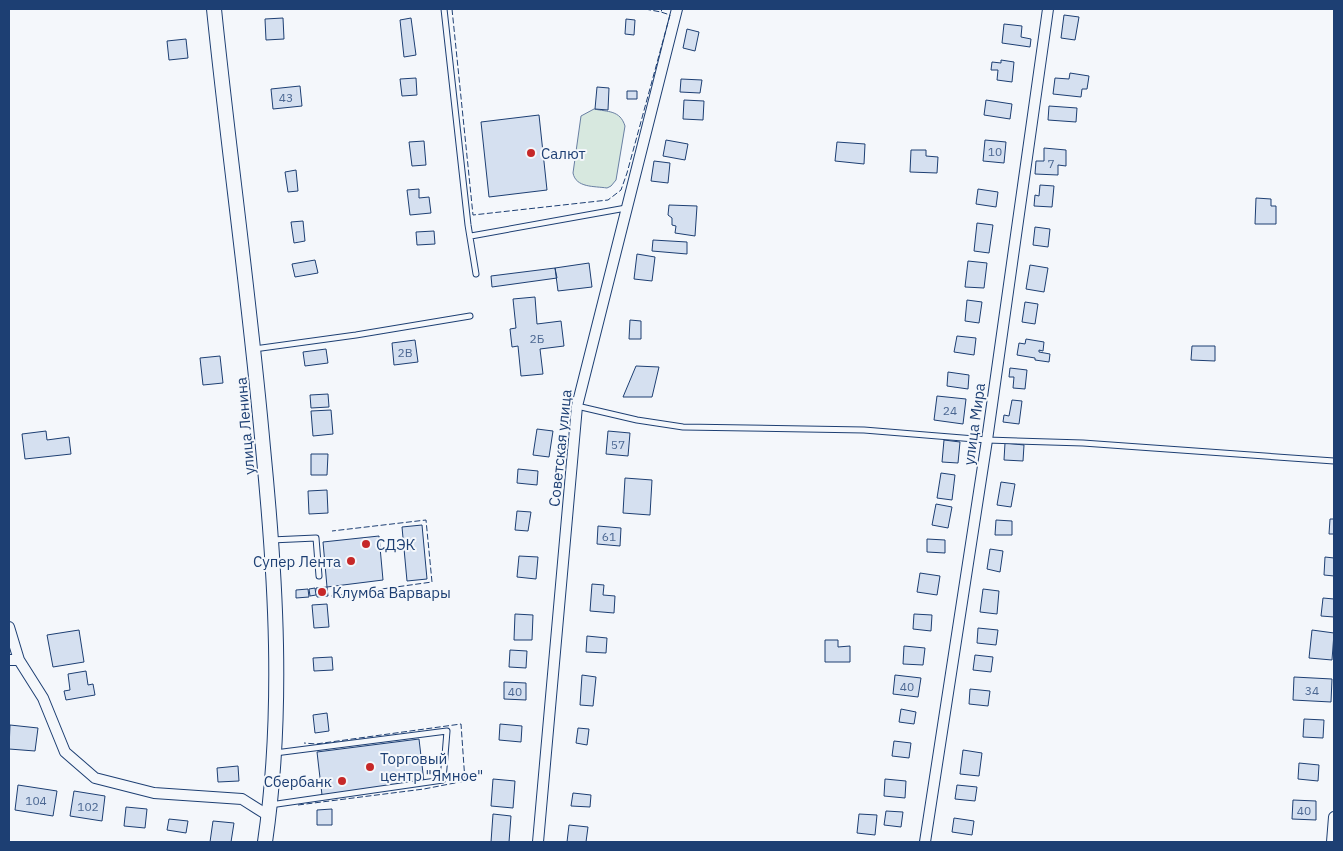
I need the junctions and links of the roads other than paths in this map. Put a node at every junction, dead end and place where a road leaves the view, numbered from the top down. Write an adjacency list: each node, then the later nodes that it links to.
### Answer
1 (214, 9): 9 (street, улица Ленина)
2 (444, 9): 6 (lane)
3 (677, 9): 5 (street, Советская улица)
4 (1048, 9): 11 (street, улица Мира)
5 (627, 208): 6 (lane); 10 (street, Советская улица)
6 (471, 236): 7 (lane)
7 (476, 274)
8 (470, 316): 9 (lane)
9 (254, 349): 13 (street, улица Ленина)
10 (577, 406): 11 (lane); 21 (street, Советская улица)
11 (987, 440): 12 (lane); 22 (street, улица Мира)
12 (1334, 461)
13 (271, 540): 14 (lane); 17 (street, улица Ленина)
14 (319, 576)
15 (9, 627): 16 (street)
16 (14, 660): 18 (street)
17 (275, 753): 18 (street, улица Ленина); 18 (lane)
18 (269, 811): 20 (street, улица Ленина)
19 (1334, 818): 23 (street)
20 (265, 842)
21 (538, 842)
22 (925, 842)
23 (1332, 842)

